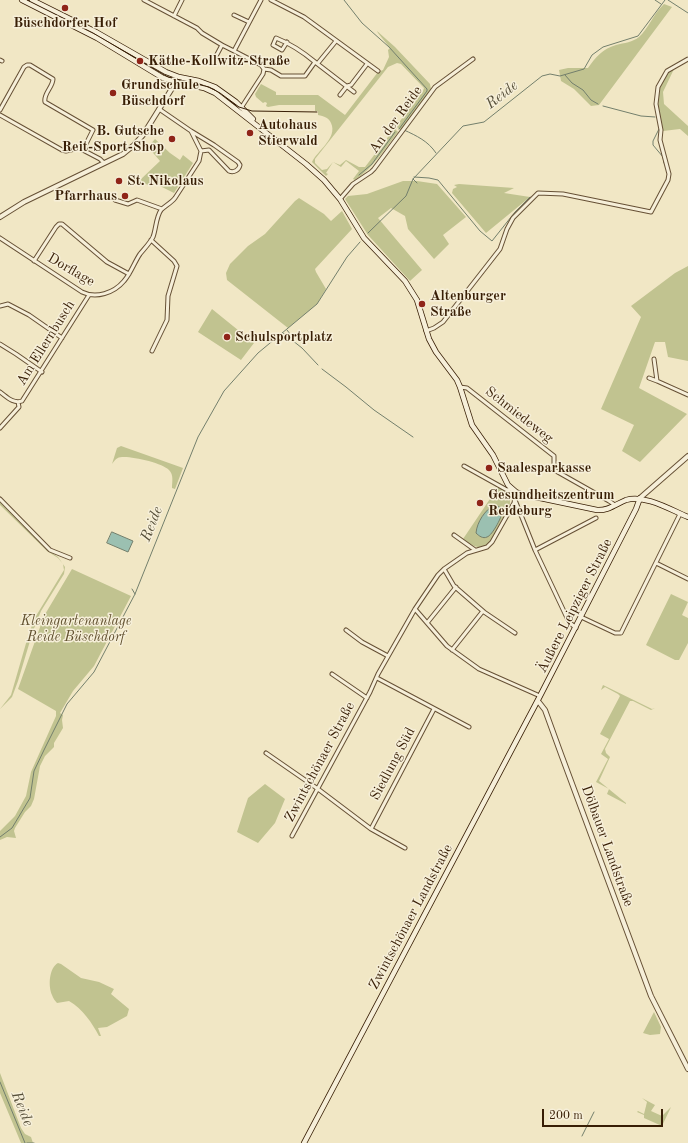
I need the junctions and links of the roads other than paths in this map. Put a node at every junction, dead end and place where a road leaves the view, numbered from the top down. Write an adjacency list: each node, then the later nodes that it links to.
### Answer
1 (22, 0): 18 (main road)
2 (32, 0): 7 (main road)
3 (144, 0): 9 (street)
4 (182, 0): 9 (street)
5 (261, 0): 10 (street)
6 (271, 0): 11 (street)
7 (42, 2): 23 (main road)
8 (234, 14): 10 (street)
9 (174, 16): 13 (street)
10 (249, 22): 14 (street)
11 (336, 41): 19 (street); 20 (street)
12 (287, 42): 12 (street); 19 (street)
13 (222, 45): 14 (street); 15 (street)
14 (234, 51): 21 (street)
15 (215, 58)
16 (473, 59): 38 (street, An der Reide)
17 (688, 59): 48 (street)
18 (132, 60): 24 (main road); 25 (main road)
19 (317, 63): 21 (street); 26 (street)
20 (367, 64): 22 (street); 26 (street)
21 (264, 69): 31 (street)
22 (378, 71)
23 (179, 77): 24 (main road); 31 (main road)
24 (176, 82): 29 (street); 31 (main road)
25 (169, 86): 29 (street)
26 (347, 86): 27 (street); 28 (street)
27 (354, 92)
28 (340, 94)
29 (166, 99): 30 (street)
30 (159, 109): 34 (street); 37 (street)
31 (240, 109): 38 (main road)
32 (0, 110): 35 (street)
33 (0, 115): 35 (street)
34 (191, 131): 36 (street); 36 (street)
35 (84, 150): 37 (street)
36 (201, 151): 40 (street, Dorflage)
37 (104, 163): 41 (street)
38 (340, 199): 48 (main road)
39 (114, 200): 40 (street)
40 (162, 210): 43 (street, Dorflage)
41 (0, 216)
42 (0, 238): 44 (street, Dorflage)
43 (151, 240): 45 (street, Dorflage); 51 (street)
44 (34, 261): 45 (street); 46 (street, Dorflage)
45 (129, 274): 46 (street, Dorflage)
46 (89, 295): 49 (street, Am Ellernbusch)
47 (0, 306): 49 (street)
48 (426, 331): 56 (main road)
49 (62, 338): 53 (street, Am Ellernbusch)
50 (0, 344): 53 (street)
51 (152, 351)
52 (654, 359): 55 (street)
53 (42, 372): 59 (street, Am Ellernbusch)
54 (649, 378): 55 (street)
55 (657, 381): 58 (street)
56 (460, 387): 63 (main road); 67 (street, Schmiedeweg)
57 (0, 392): 59 (street, Am Ellernbusch)
58 (688, 396)
59 (18, 402): 60 (street)
60 (0, 428)
61 (688, 456): 64 (street)
62 (464, 466): 63 (street)
63 (514, 490): 66 (street, Zwintschönaer Straße); 67 (main road)
64 (640, 498): 67 (main road); 68 (main road); 81 (main road, Äußere Leipziger Straße)
65 (0, 499): 74 (street)
66 (515, 500): 72 (street, Zwintschönaer Straße); 73 (street)
67 (615, 505)
68 (680, 514): 69 (main road); 75 (street)
69 (688, 517)
70 (596, 518): 73 (street)
71 (454, 535): 72 (street)
72 (475, 550): 76 (street, Zwintschönaer Straße)
73 (534, 550): 83 (street)
74 (70, 558)
75 (656, 563): 77 (street); 81 (street)
76 (444, 569): 78 (street); 79 (street, Zwintschönaer Straße)
77 (688, 579)
78 (456, 587): 80 (street); 82 (street)
79 (414, 609): 82 (street); 87 (street, Zwintschönaer Straße)
80 (483, 611): 85 (street); 86 (street)
81 (581, 617): 83 (main road, Äußere Leipziger Straße)
82 (427, 623): 86 (street)
83 (576, 628): 91 (main road, Äußere Leipziger Straße)
84 (346, 630): 87 (street)
85 (515, 633)
86 (452, 650): 91 (street)
87 (388, 656): 89 (street, Zwintschönaer Straße)
88 (332, 674): 90 (street, Zwintschönaer Straße)
89 (377, 678): 90 (street, Zwintschönaer Straße); 92 (street)
90 (367, 698): 95 (street, Zwintschönaer Straße)
91 (539, 699): 99 (street, Dölbauer Landstraße); 100 (main road, Zwintschönaer Landstraße)
92 (434, 708): 93 (street); 96 (street, Siedlung Süd)
93 (468, 727)
94 (266, 753): 95 (street)
95 (318, 789): 96 (street); 97 (street, Zwintschönaer Straße)
96 (371, 829): 98 (street)
97 (292, 836)
98 (405, 848)
99 (688, 1069)
100 (304, 1143)

